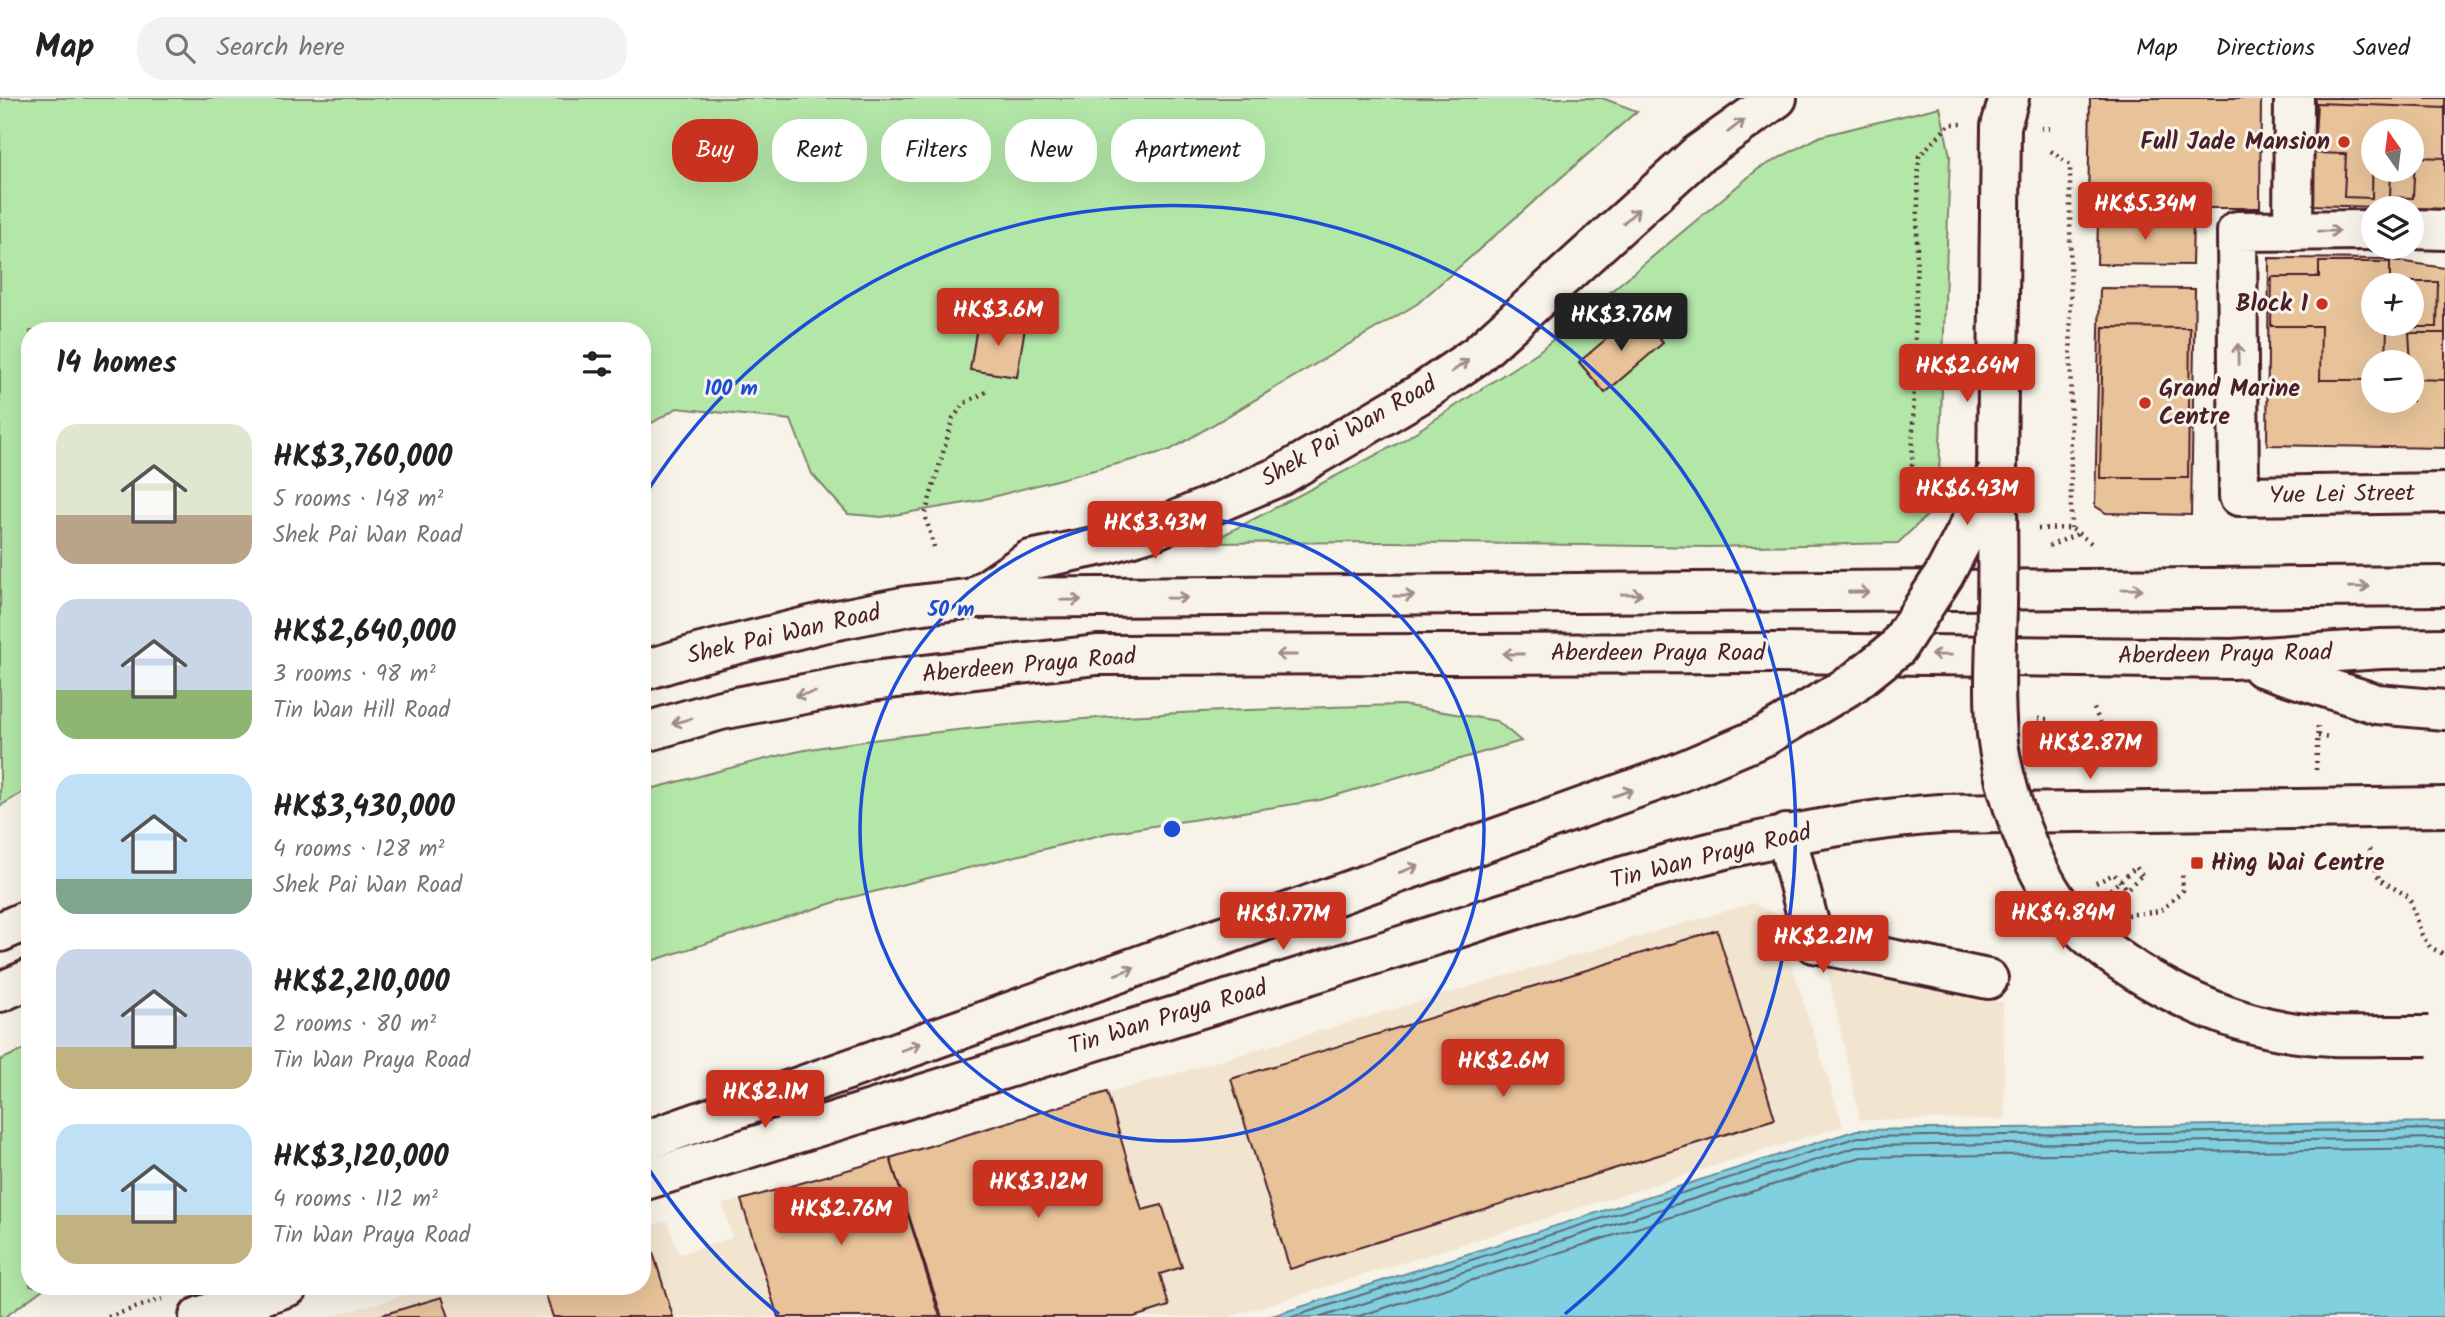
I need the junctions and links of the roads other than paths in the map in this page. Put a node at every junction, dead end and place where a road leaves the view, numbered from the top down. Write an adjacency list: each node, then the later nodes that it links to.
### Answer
1 (2009, 98): 8 (main road)
2 (2294, 98): 7 (main road)
3 (1771, 100): 11 (main road, Shek Pai Wan Road, one-way to 3)
4 (2424, 229): 6 (main road)
5 (2361, 230): 7 (main road, one-way to 5)
6 (2445, 230)
7 (2292, 231): 9 (main road, Yue Lei Street, one-way to 7)
8 (1997, 473): 24 (main road, bridge); 25 (main road, one-way to 8, bridge)
9 (2445, 493)
10 (2445, 586): 11 (main road, one-way to 10)
11 (974, 598): 14 (main road, Shek Pai Wan Road)
12 (2445, 648): 13 (main road, Aberdeen Praya Road)
13 (2232, 659): 15 (main road); 16 (main road, Aberdeen Praya Road, one-way to 16)
14 (651, 668)
15 (2445, 710)
16 (651, 730)
17 (2445, 807): 18 (main road, Tin Wan Praya Road)
18 (1786, 834): 21 (main road); 26 (main road, Tin Wan Praya Road)
19 (21, 923): 20 (main road)
20 (0, 932)
21 (1988, 979)
22 (21, 983): 23 (main road)
23 (0, 992)
24 (2437, 1036)
25 (651, 1139)
26 (651, 1178)
27 (243, 1295): 28 (main road)
28 (186, 1306)

